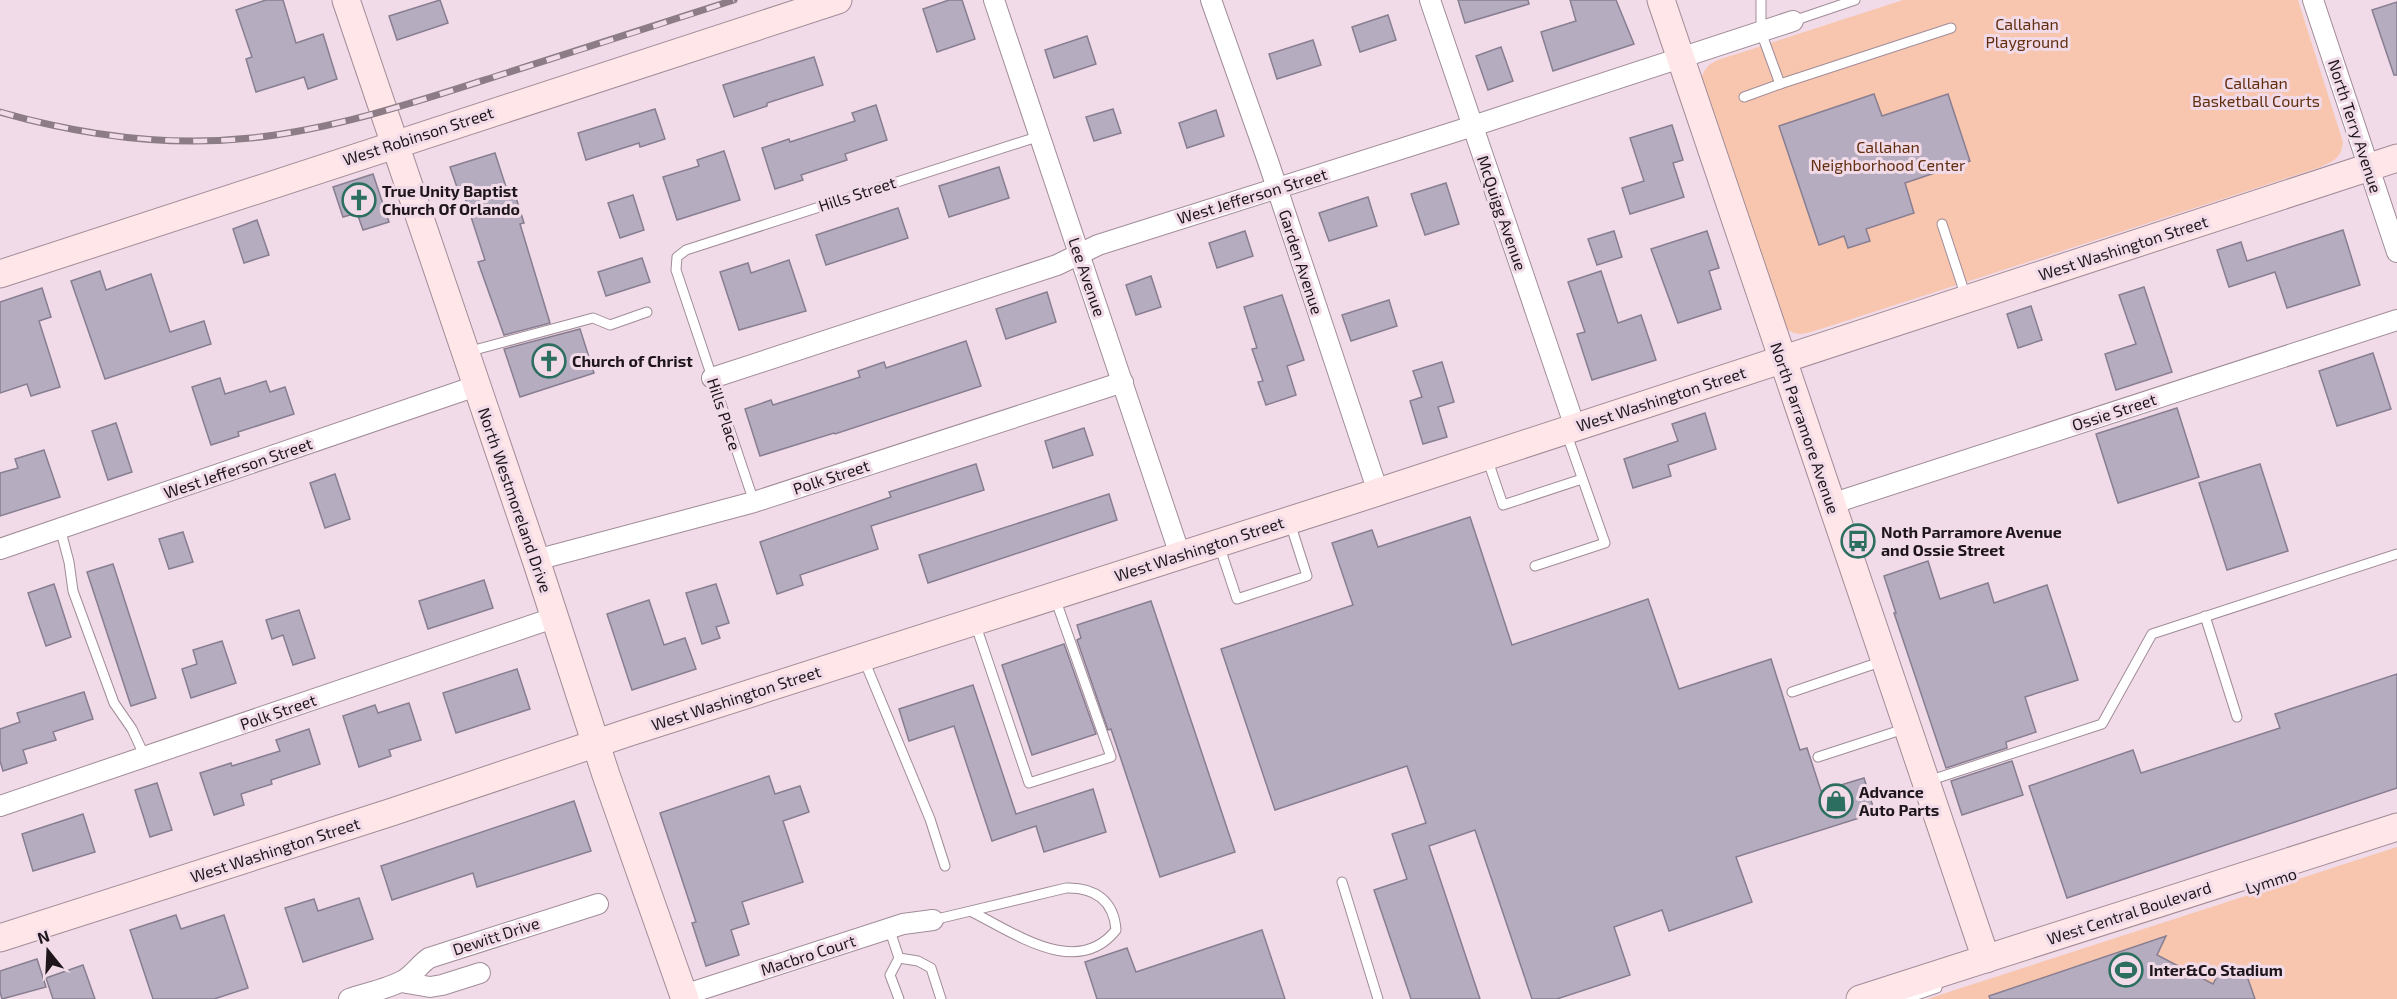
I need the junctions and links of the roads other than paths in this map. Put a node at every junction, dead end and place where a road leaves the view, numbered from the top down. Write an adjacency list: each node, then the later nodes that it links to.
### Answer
1 (346, 0): 18 (street, North Westmoreland Drive)
2 (838, 0): 18 (street, West Robinson Street)
3 (994, 0): 17 (street, Lee Avenue)
4 (1211, 0): 21 (street, Garden Avenue)
5 (1430, 0): 16 (street, McQuigg Avenue)
6 (1661, 0): 13 (street, North Parramore Avenue)
7 (1761, 0): 12 (lane)
8 (1855, 0): 10 (lane)
9 (2313, 0): 20 (street, North Terry Avenue)
10 (1793, 21): 12 (street, West Jefferson Street)
11 (1950, 28): 14 (lane)
12 (1761, 32): 13 (street, West Jefferson Street); 14 (lane)
13 (1681, 59): 16 (street, West Jefferson Street); 31 (street, North Parramore Avenue)
14 (1780, 84): 15 (lane)
15 (1744, 97)
16 (1473, 126): 21 (street, West Jefferson Street); 35 (street, McQuigg Avenue)
17 (1040, 136): 24 (street, Lee Avenue); 25 (lane, Hills Street)
18 (394, 143): 26 (street, West Robinson Street); 30 (street, North Westmoreland Drive)
19 (2397, 158): 20 (street, West Washington Street)
20 (2369, 167): 23 (street, North Terry Avenue); 27 (street, West Washington Street)
21 (1277, 189): 24 (street, West Jefferson Street); 38 (street, Garden Avenue)
22 (1941, 224): 27 (lane)
23 (2397, 252)
24 (1080, 254): 32 (street, West Jefferson Street); 33 (street, Lee Avenue)
25 (677, 257): 32 (lane, Hills Place)
26 (0, 274)
27 (1967, 299): 31 (street, West Washington Street)
28 (647, 312): 30 (lane)
29 (2397, 320): 40 (street, Ossie Street)
30 (465, 353): 34 (street, North Westmoreland Drive)
31 (1782, 360): 35 (street, West Washington Street); 40 (street, North Parramore Avenue)
32 (712, 378): 39 (lane, Hills Place)
33 (1123, 382): 39 (street, Polk Street); 45 (street, Lee Avenue)
34 (476, 387): 42 (street, West Jefferson Street); 47 (street, North Westmoreland Drive)
35 (1570, 428): 36 (street, West Washington Street); 37 (lane)
36 (1486, 456): 37 (lane); 38 (street, West Washington Street)
37 (1582, 479): 48 (lane)
38 (1378, 492): 41 (street, West Washington Street)
39 (754, 502): 47 (street, Polk Street)
40 (1831, 504): 54 (street, North Parramore Avenue)
41 (1289, 520): 43 (street, West Washington Street); 43 (lane)
42 (60, 528): 44 (street, West Jefferson Street); 59 (lane)
43 (1218, 542): 45 (street, West Washington Street)
44 (0, 549)
45 (1180, 555): 49 (street, West Washington Street)
46 (2397, 555): 50 (lane)
47 (536, 560): 51 (street, North Westmoreland Drive)
48 (1535, 566)
49 (1054, 596): 52 (street, West Washington Street); 52 (lane)
50 (2205, 616): 56 (lane); 61 (lane)
51 (556, 617): 58 (street, North Westmoreland Drive); 59 (street, Polk Street)
52 (975, 622): 53 (street, West Washington Street)
53 (864, 658): 58 (street, West Washington Street); 64 (lane)
54 (1884, 661): 55 (lane); 57 (street, North Parramore Avenue)
55 (1792, 692)
56 (2237, 717)
57 (1907, 728): 60 (lane); 61 (street, North Parramore Avenue)
58 (596, 743): 70 (street, West Washington Street); 76 (street, North Westmoreland Drive)
59 (145, 757): 62 (street, Polk Street)
60 (1818, 757)
61 (1925, 782): 72 (street, North Parramore Avenue)
62 (0, 806)
63 (2397, 826): 72 (street, West Central Boulevard)
64 (945, 866)
65 (1342, 882): 80 (lane)
66 (598, 904): 74 (street, Dewitt Drive)
67 (972, 912): 67 (lane); 68 (lane)
68 (933, 920): 69 (street, Macbro Court)
69 (889, 928): 71 (lane); 76 (street, Macbro Court)
70 (0, 938)
71 (899, 958): 78 (lane); 79 (lane)
72 (1986, 959): 81 (street, West Central Boulevard)
73 (480, 973): 74 (street, Dewitt Drive)
74 (401, 982): 77 (street, Dewitt Drive)
75 (1942, 987): 82 (lane)
76 (685, 997)
77 (349, 999)
78 (899, 999)
79 (941, 999)
80 (1378, 999)
81 (1860, 999)
82 (1905, 999)

